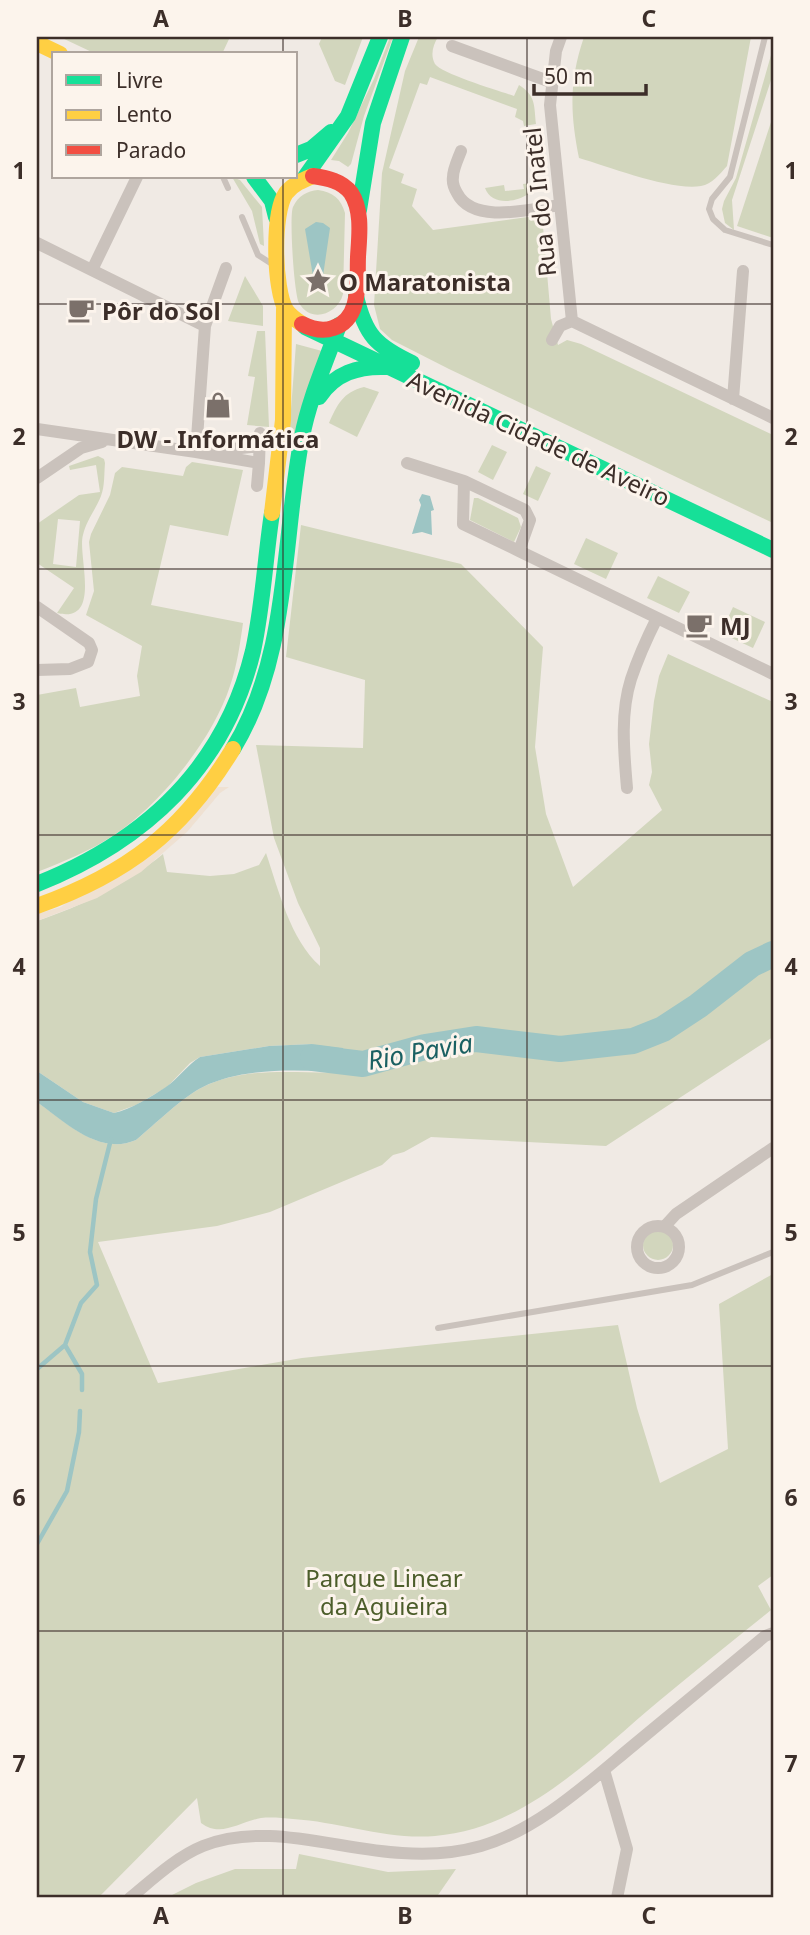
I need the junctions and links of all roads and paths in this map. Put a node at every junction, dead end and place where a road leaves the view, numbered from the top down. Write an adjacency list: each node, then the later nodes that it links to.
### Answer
1 (380, 37): 9 (main road)
2 (402, 37): 18 (main road)
3 (561, 37): 8 (street, Rua do Inatel)
4 (765, 37): 22 (lane)
5 (37, 43): 7 (main road)
6 (452, 46): 8 (street)
7 (56, 52)
8 (551, 82): 17 (street, Rua do Inatel)
9 (362, 85): 11 (main road); 12 (main road)
10 (460, 151): 17 (street)
11 (298, 155)
12 (309, 174): 18 (main road); 20 (main road)
13 (137, 178): 25 (street)
14 (223, 178): 16 (lane)
15 (255, 178): 20 (main road)
16 (228, 188)
17 (560, 205): 29 (street, Rua do Inatel)
18 (359, 211): 27 (main road)
19 (242, 217): 24 (lane)
20 (276, 217): 24 (main road)
21 (37, 243): 25 (street)
22 (773, 245)
23 (226, 268): 30 (street)
24 (280, 269): 28 (main road)
25 (92, 270): 30 (street)
26 (743, 271): 34 (street)
27 (356, 296): 31 (main road); 47 (main road, Avenida Cidade de Aveiro)
28 (284, 309): 31 (main road, Avenida Cidade de Aveiro); 55 (main road)
29 (572, 321): 32 (street); 34 (street)
30 (205, 326): 40 (street)
31 (336, 333): 33 (main road, Avenida Cidade de Aveiro); 35 (main road)
32 (552, 340)
33 (392, 368): 35 (main road); 48 (main road, Avenida Cidade de Aveiro)
34 (733, 399): 36 (street)
35 (309, 413): 56 (main road)
36 (773, 418)
37 (37, 429): 38 (street)
38 (71, 435): 39 (street); 41 (street)
39 (109, 441): 40 (street); 41 (street)
40 (196, 452): 42 (street); 42 (street)
41 (73, 453): 44 (street)
42 (259, 463): 46 (street)
43 (407, 463): 45 (street)
44 (37, 478)
45 (464, 481): 49 (street); 49 (street)
46 (257, 486)
47 (773, 535)
48 (773, 550)
49 (519, 551): 51 (street)
50 (37, 607): 52 (street)
51 (657, 618): 53 (street); 54 (street)
52 (37, 670)
53 (773, 674)
54 (627, 788)
55 (37, 884)
56 (37, 906)
57 (773, 1149): 58 (street)
58 (665, 1226)
59 (773, 1252): 60 (lane)
60 (438, 1328)
61 (773, 1633): 62 (street)
62 (604, 1770): 63 (street); 64 (street)
63 (130, 1898)
64 (617, 1898)

